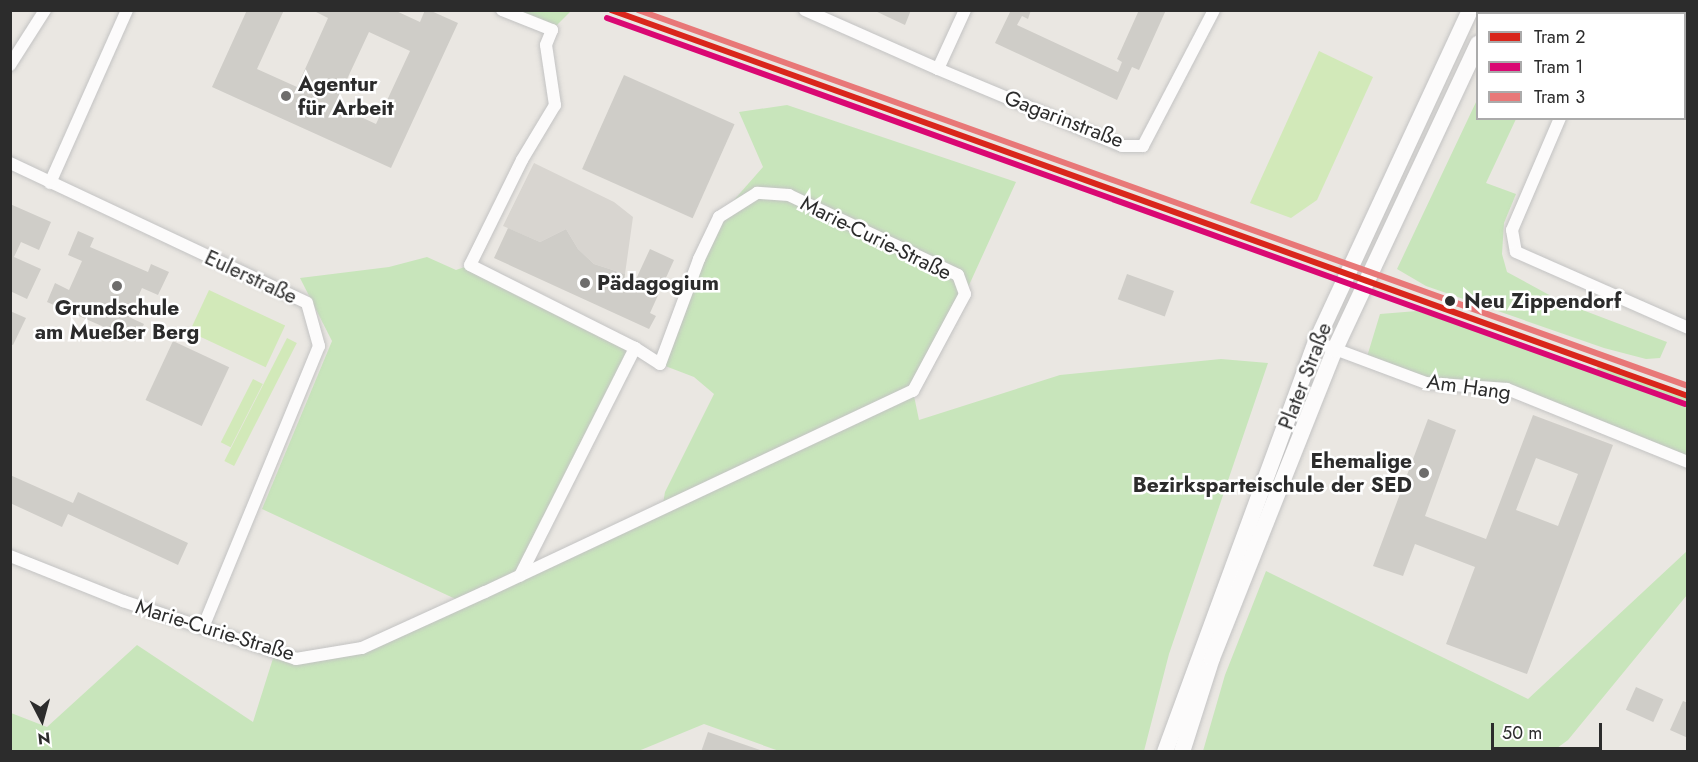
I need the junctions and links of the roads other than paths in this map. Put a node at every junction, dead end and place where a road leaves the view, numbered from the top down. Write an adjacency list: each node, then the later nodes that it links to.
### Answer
1 (45, 10): 9 (street)
2 (128, 10): 13 (street)
3 (502, 10): 16 (street)
4 (806, 10): 10 (street)
5 (965, 10): 10 (street)
6 (1214, 10): 10 (street, Gagarinstraße)
7 (1470, 10): 15 (street, Plater Straße)
8 (1476, 48): 17 (street, Plater Straße)
9 (10, 65)
10 (938, 69)
11 (1559, 120): 14 (street)
12 (10, 164): 13 (street, Eulerstraße)
13 (50, 183): 21 (street, Eulerstraße)
14 (1688, 328)
15 (1316, 342): 17 (street, Am Hang); 22 (street, Plater Straße)
16 (635, 348): 20 (street); 20 (street, Marie-Curie-Straße)
17 (1335, 349): 18 (street, Am Hang); 23 (street, Plater Straße)
18 (1688, 462)
19 (10, 555): 21 (street, Marie-Curie-Straße)
20 (520, 576): 21 (street, Marie-Curie-Straße)
21 (203, 628)
22 (1165, 752)
23 (1182, 752)

